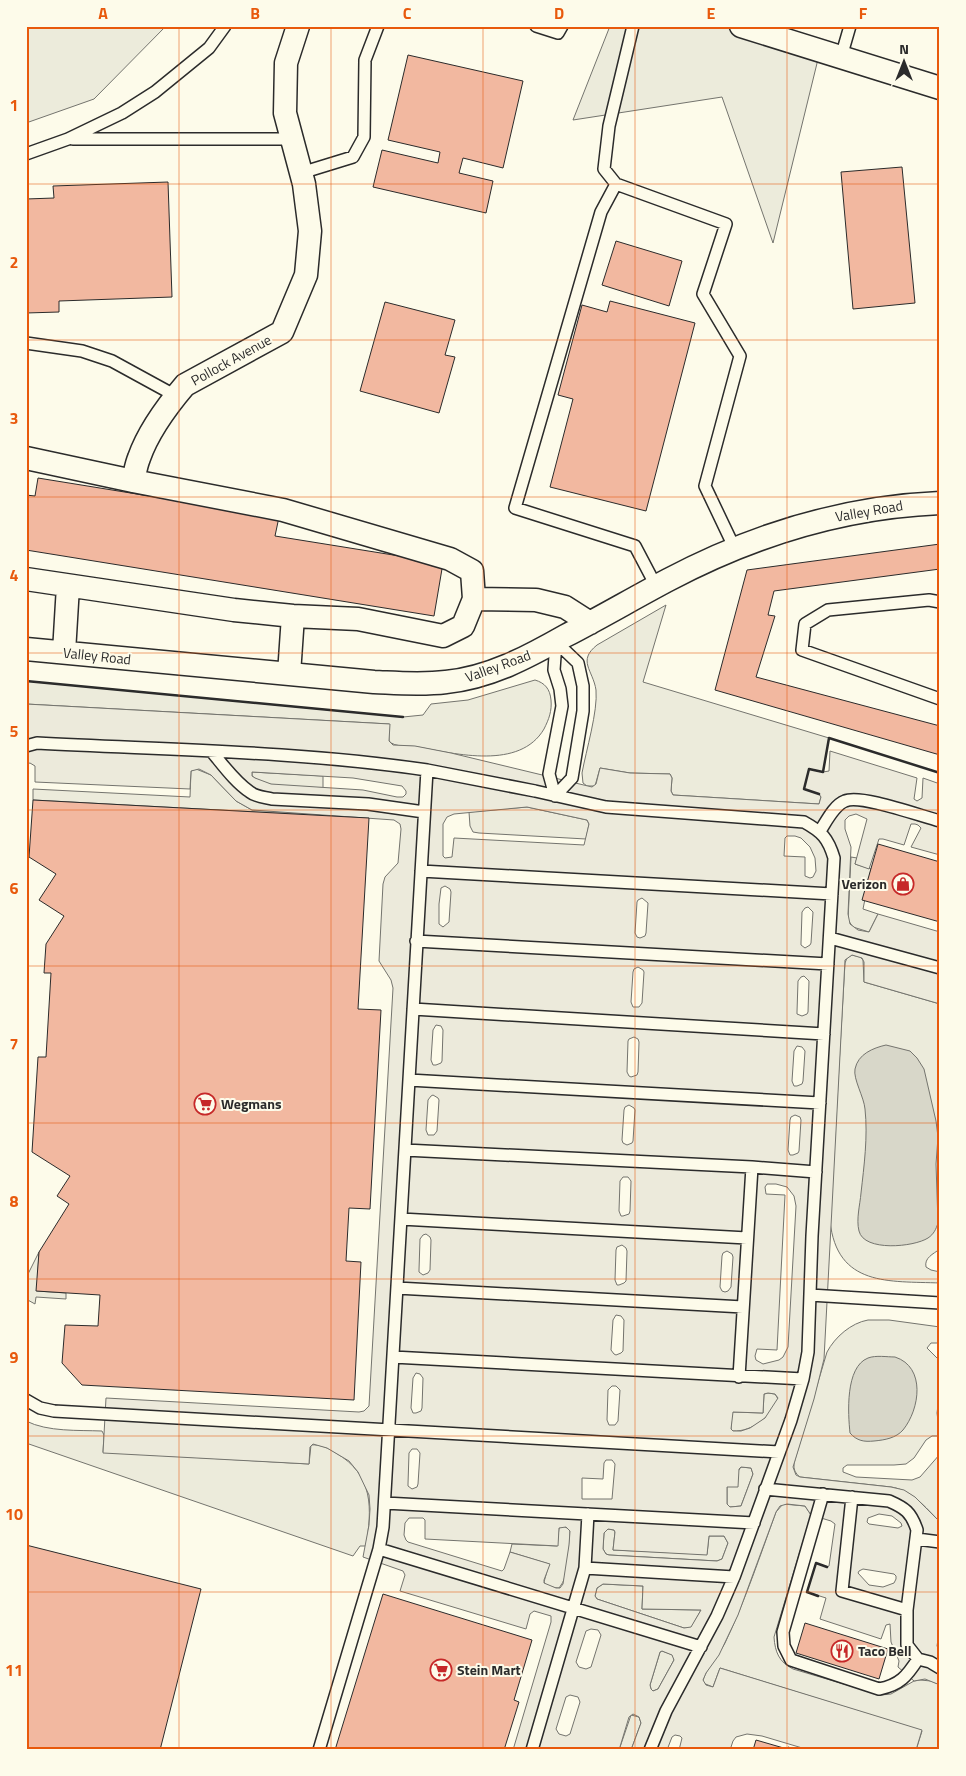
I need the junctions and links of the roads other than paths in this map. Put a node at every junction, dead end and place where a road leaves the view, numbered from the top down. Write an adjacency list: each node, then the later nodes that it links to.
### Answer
1 (225, 26): 11 (lane)
2 (298, 26): 12 (street, Pollock Avenue)
3 (378, 26): 14 (lane)
4 (536, 26): 5 (lane)
5 (562, 26)
6 (633, 26): 15 (lane)
7 (741, 26): 9 (street)
8 (850, 26): 9 (lane)
9 (841, 57): 10 (street)
10 (940, 88)
11 (68, 139): 12 (lane); 13 (lane)
12 (292, 139): 14 (street, Pollock Avenue)
13 (26, 154)
14 (301, 173): 17 (street, Pollock Avenue)
15 (616, 184): 21 (lane); 24 (lane)
16 (26, 343): 17 (lane)
17 (176, 396): 19 (street, Pollock Avenue)
18 (26, 458): 19 (street)
19 (133, 481): 25 (street)
20 (940, 502): 21 (street, Valley Road)
21 (735, 549): 24 (street, Valley Road)
22 (26, 579): 23 (street)
23 (68, 586): 27 (street); 31 (street)
24 (656, 586): 28 (street, Valley Road)
25 (474, 599): 27 (street); 28 (street)
26 (940, 602): 33 (lane)
27 (293, 616): 32 (street)
28 (590, 623): 29 (street, Valley Road)
29 (556, 642): 32 (street, Valley Road); 37 (lane); 37 (lane)
30 (26, 649): 31 (street, Valley Road)
31 (64, 652): 32 (street, Valley Road)
32 (289, 674)
33 (940, 699)
34 (26, 746): 35 (lane)
35 (212, 752): 36 (lane); 38 (lane)
36 (427, 770): 37 (lane); 38 (lane)
37 (555, 796): 40 (lane)
38 (424, 812): 41 (lane)
39 (935, 820): 40 (lane)
40 (820, 831): 42 (lane)
41 (421, 871): 42 (lane); 44 (lane)
42 (832, 894): 43 (lane)
43 (830, 938): 45 (lane); 46 (lane)
44 (416, 941): 45 (lane); 47 (lane)
45 (828, 964): 48 (lane)
46 (940, 968)
47 (413, 1009): 48 (lane); 49 (lane)
48 (824, 1034): 50 (lane)
49 (409, 1080): 50 (lane); 51 (lane)
50 (820, 1103): 53 (lane)
51 (405, 1150): 52 (lane); 54 (lane)
52 (752, 1167): 53 (lane); 55 (lane)
53 (816, 1172): 57 (lane)
54 (401, 1219): 55 (lane); 56 (lane)
55 (747, 1238): 59 (lane)
56 (397, 1288): 59 (lane); 60 (lane)
57 (810, 1295): 58 (lane); 62 (lane)
58 (940, 1303)
59 (743, 1307): 61 (lane)
60 (393, 1357): 61 (lane); 64 (lane)
61 (739, 1377): 62 (lane)
62 (803, 1379): 65 (lane)
63 (26, 1400): 64 (lane)
64 (389, 1430): 65 (lane); 69 (lane)
65 (779, 1452): 66 (lane)
66 (765, 1489): 67 (lane); 71 (lane)
67 (823, 1494): 68 (lane); 80 (lane)
68 (852, 1497): 72 (lane); 78 (lane)
69 (385, 1503): 70 (lane); 74 (lane)
70 (588, 1514): 71 (lane); 75 (lane)
71 (754, 1523): 76 (lane)
72 (916, 1539): 73 (lane); 78 (lane)
73 (940, 1542)
74 (380, 1548): 77 (lane); 82 (lane)
75 (585, 1568): 76 (lane); 77 (lane)
76 (734, 1577): 79 (lane)
77 (573, 1608): 79 (lane); 83 (lane)
78 (907, 1610): 80 (lane)
79 (700, 1647): 84 (lane)
80 (918, 1659): 81 (lane)
81 (940, 1668)
82 (319, 1750)
83 (532, 1750)
84 (650, 1750)

